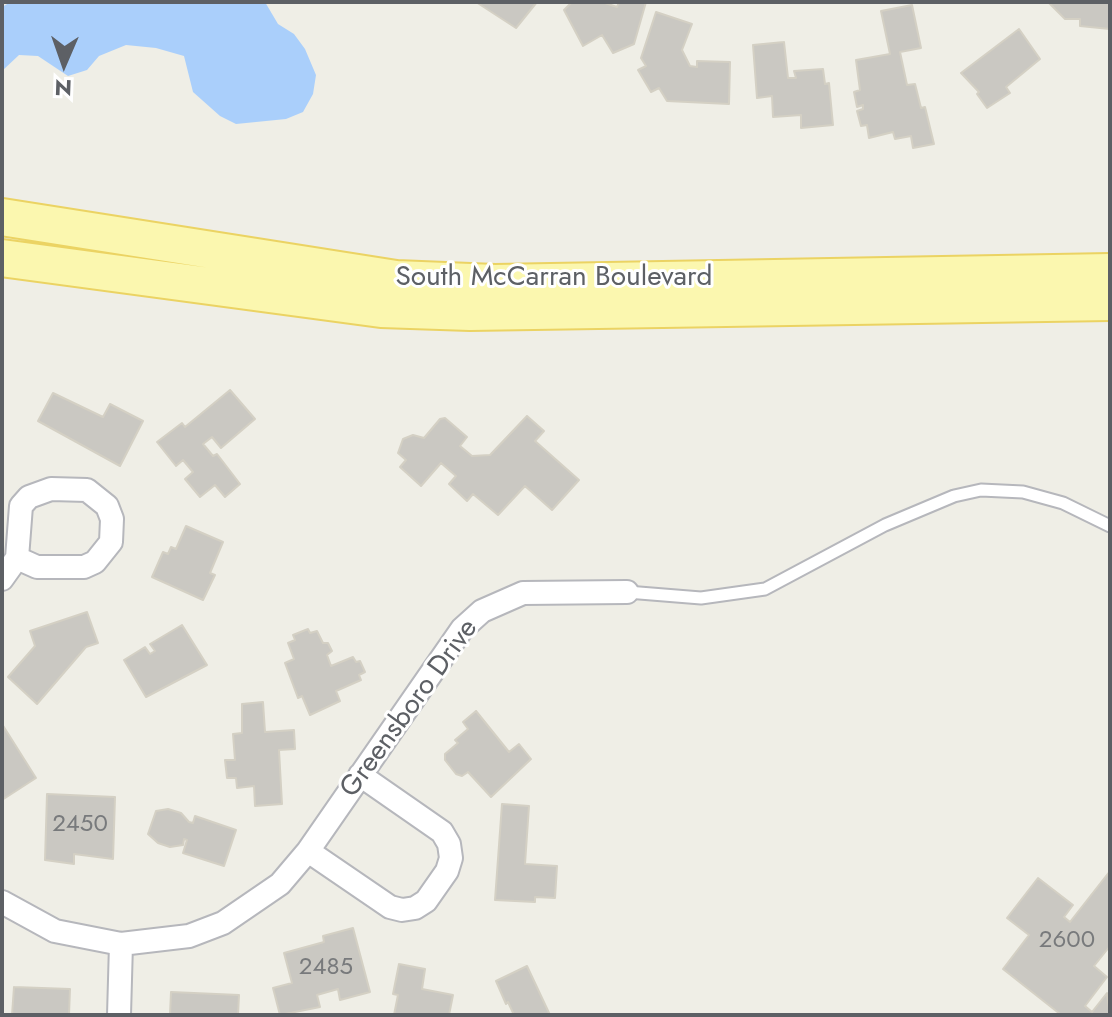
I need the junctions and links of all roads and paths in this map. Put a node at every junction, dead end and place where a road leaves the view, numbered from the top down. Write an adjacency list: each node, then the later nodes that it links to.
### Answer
1 (2, 217): 3 (main road, South McCarran Boulevard)
2 (2, 258): 4 (main road, South McCarran Boulevard)
3 (1110, 272)
4 (1110, 302)
5 (1110, 526): 8 (lane)
6 (17, 558): 6 (street); 7 (street)
7 (2, 579)
8 (627, 592): 9 (street, Greensboro Drive)
9 (360, 775): 10 (street, Greensboro Drive); 10 (street)
10 (308, 851): 12 (street, Greensboro Drive)
11 (2, 902): 12 (street, Greensboro Drive)
12 (121, 944): 13 (street)
13 (119, 1015)

